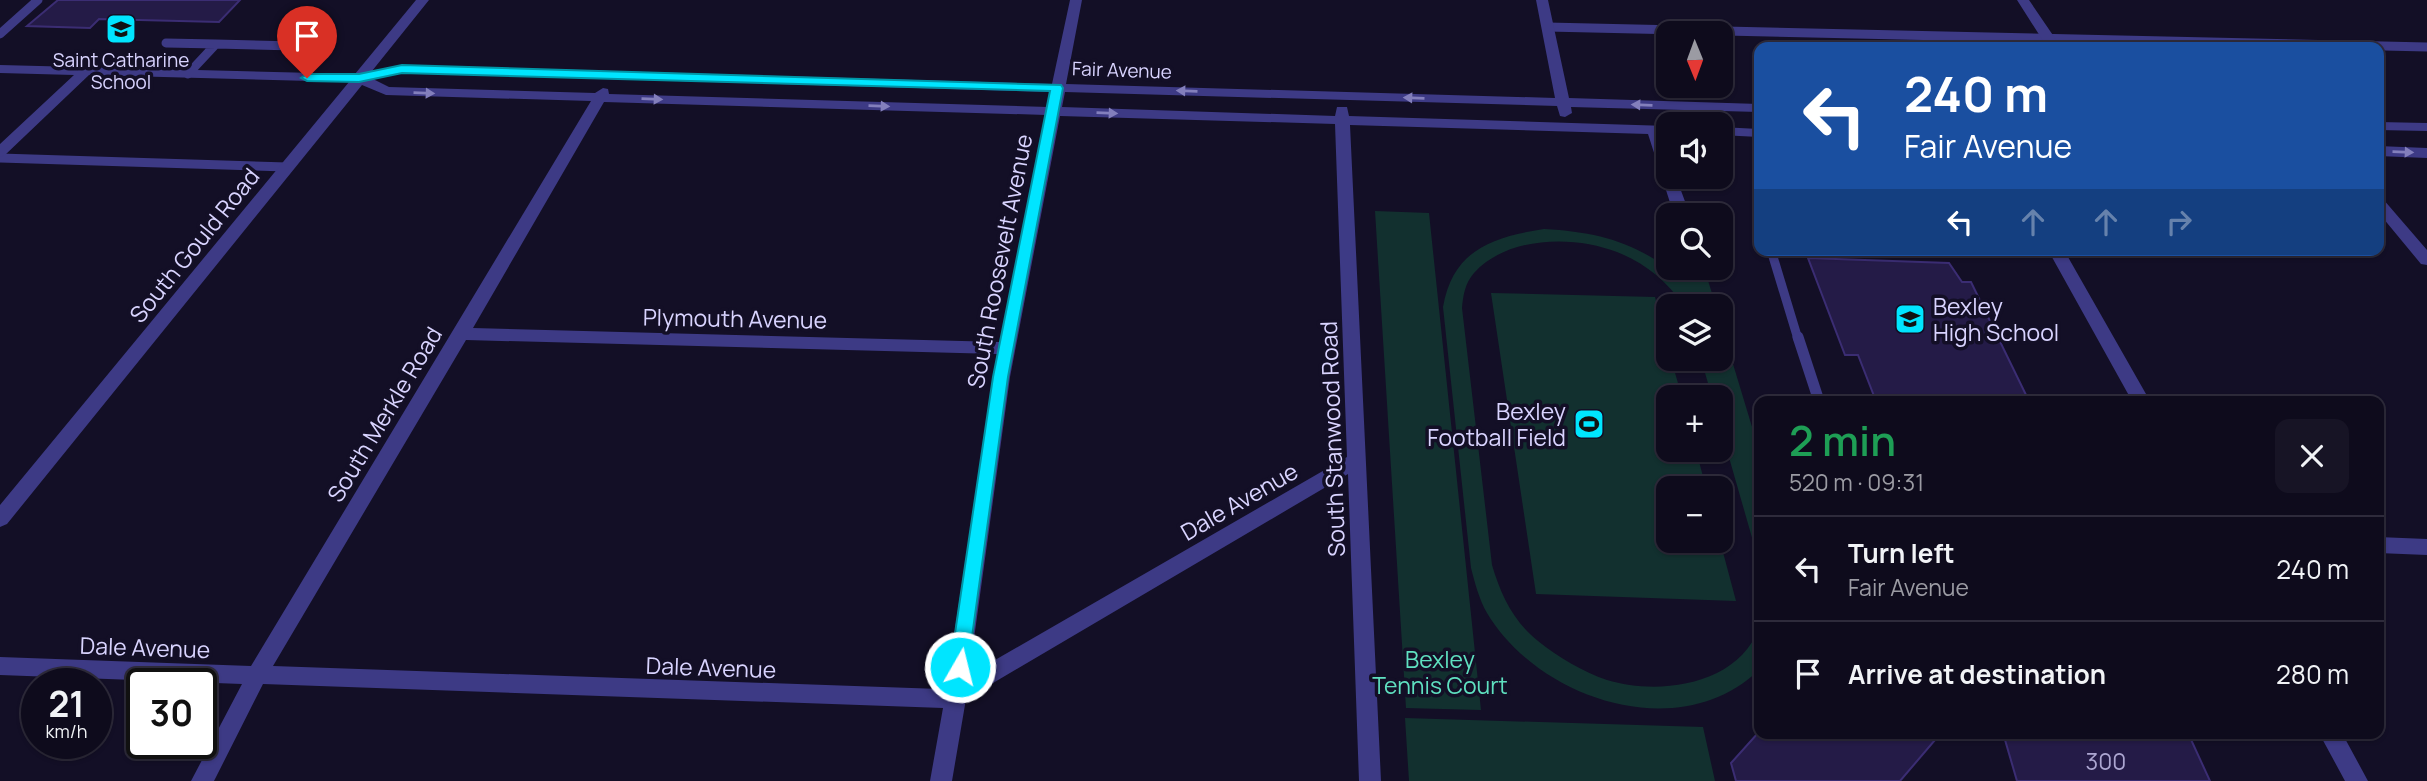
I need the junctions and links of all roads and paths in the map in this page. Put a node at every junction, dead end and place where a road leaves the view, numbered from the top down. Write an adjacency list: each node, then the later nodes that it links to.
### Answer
1 (38, 0): 7 (lane)
2 (422, 0): 19 (street, South Gould Road)
3 (1076, 0): 20 (street, South Roosevelt Avenue)
4 (1542, 0): 6 (street)
5 (2023, 0): 9 (street)
6 (1547, 27): 8 (lane); 23 (street)
7 (0, 34)
8 (2020, 42)
9 (2050, 42)
10 (166, 43): 11 (lane)
11 (216, 44): 12 (lane); 17 (lane)
12 (296, 46)
13 (2384, 47): 14 (lane)
14 (2427, 47)
15 (0, 69): 16 (street, Fair Avenue)
16 (85, 72): 17 (street, Fair Avenue); 35 (street)
17 (188, 74): 19 (street, Fair Avenue)
18 (613, 75): 19 (street, Fair Avenue); 20 (street, Fair Avenue); 22 (street, South Merkle Road)
19 (359, 78): 22 (street, Fair Avenue, one-way to 22); 36 (street, South Gould Road)
20 (1057, 88): 21 (street, Fair Avenue, one-way to 20); 25 (street, South Roosevelt Avenue)
21 (1342, 96): 23 (street, Fair Avenue, one-way to 21); 26 (street, South Stanwood Road)
22 (600, 98): 25 (street, Fair Avenue, one-way to 25); 41 (street, South Merkle Road)
23 (1563, 102): 24 (street, Fair Avenue, one-way to 23); 28 (street)
24 (1754, 108)
25 (1052, 111): 26 (street, Fair Avenue, one-way to 26); 42 (street, South Roosevelt Avenue)
26 (1343, 120): 28 (street, Fair Avenue); 45 (street, South Stanwood Road)
27 (2384, 126): 29 (street)
28 (1568, 127): 30 (street, Fair Avenue)
29 (2427, 127)
30 (1656, 130)
31 (1733, 132): 32 (street)
32 (1754, 133)
33 (2384, 151): 34 (street, one-way to 34)
34 (2427, 153)
35 (0, 155): 36 (lane)
36 (287, 167): 46 (street, South Gould Road)
37 (2384, 209): 40 (street)
38 (1772, 256): 43 (lane)
39 (2059, 256): 44 (street)
40 (2427, 260)
41 (461, 334): 42 (street, Plymouth Avenue); 50 (street, South Merkle Road)
42 (1007, 348): 51 (street, South Roosevelt Avenue)
43 (1817, 396)
44 (2138, 396)
45 (1357, 460): 51 (street, Dale Avenue); 55 (street, South Stanwood Road)
46 (0, 519)
47 (2384, 545): 48 (street)
48 (2427, 547)
49 (0, 666): 50 (street, Dale Avenue)
50 (257, 675): 51 (street, Dale Avenue); 53 (street, South Merkle Road)
51 (956, 694): 54 (street, South Roosevelt Avenue)
52 (2333, 739): 56 (street)
53 (202, 781)
54 (941, 781)
55 (1370, 781)
56 (2357, 781)

